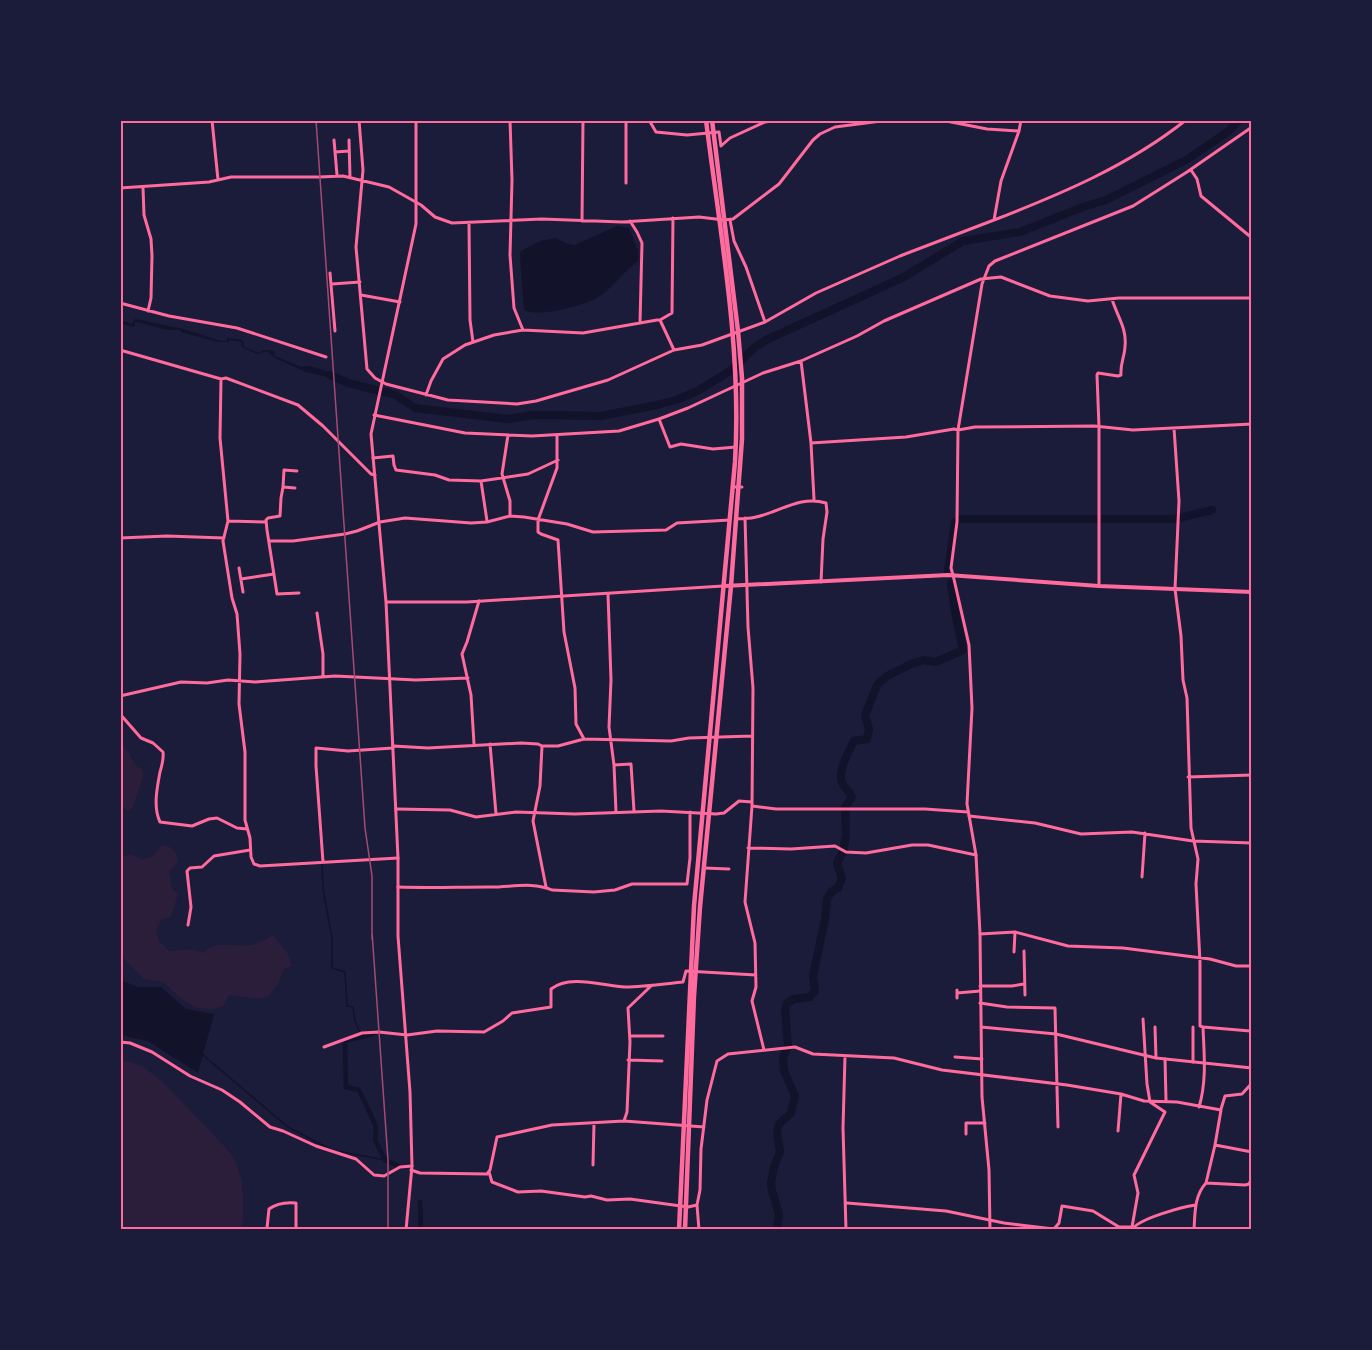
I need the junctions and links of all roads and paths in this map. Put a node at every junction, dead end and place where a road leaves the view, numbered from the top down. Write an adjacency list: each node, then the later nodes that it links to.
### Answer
1 (212, 120): 25 (street)
2 (359, 120): 26 (street)
3 (416, 120): 30 (street)
4 (510, 120): 32 (street)
5 (583, 120): 36 (street)
6 (626, 120): 27 (street)
7 (649, 120): 17 (street)
8 (706, 120): 17 (main road)
9 (712, 120): 17 (main road)
10 (780, 120): 17 (street)
11 (889, 120): 34 (street)
12 (941, 120): 16 (street)
13 (1021, 120): 16 (street)
14 (1186, 120): 35 (street)
15 (1252, 127): 22 (street)
16 (1019, 131): 35 (street)
17 (710, 133): 33 (main road)
18 (334, 140): 21 (street)
19 (349, 140): 20 (street)
20 (350, 151): 21 (street); 24 (street)
21 (335, 152): 23 (street)
22 (1191, 170): 39 (street); 41 (street)
23 (337, 175): 24 (street); 25 (street)
24 (350, 177): 26 (street)
25 (218, 180): 29 (street)
26 (363, 180): 30 (street); 42 (street)
27 (626, 183)
28 (120, 188): 29 (street)
29 (143, 188): 49 (street)
30 (417, 204): 38 (street); 47 (street)
31 (673, 218): 33 (street); 37 (street); 50 (street)
32 (510, 220): 36 (street); 38 (street); 53 (street)
33 (721, 220): 34 (street); 55 (main road)
34 (730, 220): 51 (street)
35 (994, 220): 51 (street)
36 (582, 221): 37 (street)
37 (630, 221): 52 (street)
38 (469, 222): 56 (street)
39 (1252, 238)
40 (330, 273): 43 (street)
41 (984, 278): 46 (street); 60 (street); 70 (street)
42 (360, 282): 43 (street); 44 (street)
43 (331, 284): 54 (street)
44 (361, 295): 47 (street); 63 (street)
45 (1252, 298): 46 (street)
46 (1112, 300): 68 (street)
47 (400, 302): 63 (street)
48 (120, 303): 49 (street)
49 (148, 311): 59 (street)
50 (660, 320): 52 (street); 58 (street)
51 (765, 322): 55 (street)
52 (640, 323): 53 (street)
53 (523, 330): 56 (street)
54 (335, 331)
55 (736, 333): 58 (street); 62 (main road)
56 (473, 342): 64 (street)
57 (120, 350): 61 (street)
58 (675, 350): 64 (street)
59 (326, 357)
60 (801, 361): 62 (street); 73 (street)
61 (221, 378): 78 (street); 88 (street)
62 (739, 382): 66 (street); 74 (main road)
63 (381, 383): 64 (street); 65 (street)
64 (426, 395)
65 (374, 415): 71 (street); 75 (street)
66 (659, 419): 72 (street); 74 (street)
67 (1252, 423): 69 (street)
68 (1099, 427): 69 (street); 70 (street); 103 (street)
69 (1174, 428): 104 (street)
70 (958, 430): 73 (street); 97 (street)
71 (507, 435): 72 (street); 79 (street)
72 (558, 436): 76 (street)
73 (811, 442): 83 (street)
74 (739, 447): 86 (main road)
75 (373, 458): 78 (street); 80 (street)
76 (558, 460): 79 (street); 87 (street)
77 (297, 471): 81 (street)
78 (375, 475): 90 (street)
79 (503, 478): 80 (street); 84 (street)
80 (481, 481): 91 (street)
81 (284, 487): 82 (street); 89 (street)
82 (295, 488)
83 (814, 499): 85 (street); 99 (street)
84 (510, 516): 87 (street); 91 (street)
85 (745, 518): 86 (street); 100 (street)
86 (733, 519): 87 (street); 101 (main road); 102 (main road)
87 (538, 520): 109 (street)
88 (228, 521): 89 (street); 93 (street)
89 (266, 522): 94 (street)
90 (380, 522): 91 (street); 94 (street); 111 (street)
91 (487, 522)
92 (120, 538): 93 (street)
93 (224, 538): 118 (street)
94 (269, 541): 96 (street)
95 (239, 568): 98 (street)
96 (274, 574): 98 (street); 107 (street)
97 (953, 575): 99 (main road); 103 (main road); 140 (street)
98 (241, 579): 105 (street)
99 (820, 582): 100 (main road)
100 (746, 585): 102 (main road); 121 (street)
101 (724, 586): 102 (main road); 108 (street); 112 (main road)
102 (731, 586): 114 (main road)
103 (1099, 586): 104 (main road)
104 (1175, 589): 106 (main road); 131 (street)
105 (243, 592)
106 (1252, 592)
107 (299, 593)
108 (608, 594): 109 (street); 124 (street)
109 (561, 597): 110 (street); 123 (street)
110 (478, 601): 111 (street); 116 (street)
111 (386, 602): 117 (street)
112 (721, 612): 114 (street); 122 (main road)
113 (317, 613): 115 (street)
114 (730, 613): 122 (main road)
115 (323, 677): 117 (street); 118 (street)
116 (468, 678): 117 (street); 125 (street)
117 (390, 679): 128 (street)
118 (240, 681): 119 (street); 141 (street)
119 (120, 696)
120 (120, 714): 141 (street)
121 (752, 736): 122 (street); 132 (street)
122 (713, 737): 124 (street); 137 (main road); 137 (main road)
123 (584, 739): 124 (street); 127 (street)
124 (612, 740): 129 (street)
125 (474, 744): 126 (street); 128 (street)
126 (490, 744): 127 (street); 139 (street)
127 (542, 746): 138 (street)
128 (393, 747): 133 (street); 149 (street)
129 (614, 765): 134 (street); 135 (street)
130 (1252, 775): 131 (street)
131 (1188, 777): 143 (street)
132 (752, 804): 137 (street); 140 (street); 145 (street)
133 (396, 809): 139 (street); 148 (street)
134 (634, 811): 135 (street); 136 (street)
135 (616, 812): 138 (street)
136 (690, 812): 137 (street); 150 (street)
137 (707, 812): 151 (main road)
138 (533, 813): 139 (street); 155 (street)
139 (496, 814)
140 (969, 814): 142 (street); 147 (street)
141 (247, 829): 146 (street)
142 (1145, 833): 143 (street); 153 (street)
143 (1193, 841): 144 (street); 161 (street)
144 (1252, 843)
145 (748, 848): 147 (street); 164 (street)
146 (250, 850): 149 (street); 156 (street)
147 (976, 855): 158 (street)
148 (398, 858): 149 (street); 154 (street)
149 (322, 862)
150 (689, 867): 151 (street); 155 (street)
151 (701, 868): 152 (street); 163 (main road)
152 (729, 869)
153 (1142, 877)
154 (398, 887): 155 (street); 179 (street)
155 (546, 888)
156 (188, 925)
157 (1015, 932): 158 (street); 160 (street); 161 (street)
158 (980, 934): 167 (street)
159 (1024, 951): 165 (street)
160 (1014, 952)
161 (1199, 958): 162 (street); 176 (street)
162 (1252, 966)
163 (693, 971): 164 (street); 166 (street); 207 (main road)
164 (756, 975): 184 (street)
165 (1024, 984): 167 (street); 169 (street)
166 (651, 986): 179 (street); 180 (street)
167 (980, 986): 168 (street)
168 (980, 991): 170 (street); 171 (street)
169 (1025, 995)
170 (957, 998)
171 (980, 1004): 173 (street); 177 (street)
172 (1143, 1020): 185 (street)
173 (981, 1027): 177 (street); 189 (street)
174 (1155, 1027): 188 (street)
175 (1193, 1027): 193 (street)
176 (1203, 1027): 178 (street); 194 (street)
177 (1056, 1034): 185 (street); 198 (street)
178 (1252, 1034)
179 (407, 1035): 183 (street); 215 (street)
180 (630, 1036): 181 (street); 191 (street)
181 (663, 1036)
182 (120, 1042): 215 (street)
183 (324, 1047)
184 (764, 1050): 186 (street); 208 (street)
185 (1145, 1054): 188 (street); 201 (street)
186 (845, 1056): 196 (street); 219 (street)
187 (955, 1057): 189 (street)
188 (1156, 1058): 190 (street)
189 (982, 1059): 196 (street)
190 (1165, 1059): 193 (street); 200 (street)
191 (628, 1060): 192 (street); 204 (street)
192 (662, 1061)
193 (1193, 1062): 194 (street)
194 (1204, 1064): 195 (street); 202 (street)
195 (1252, 1068)
196 (983, 1076): 198 (street); 206 (street)
197 (1252, 1083): 203 (street)
198 (1058, 1084): 199 (street); 209 (street)
199 (1121, 1094): 201 (street); 210 (street)
200 (1166, 1100): 201 (street); 202 (street)
201 (1150, 1102): 226 (street)
202 (1199, 1107): 203 (street)
203 (1221, 1110): 212 (street)
204 (624, 1121): 205 (street); 207 (street)
205 (594, 1123): 214 (street); 216 (street)
206 (985, 1123): 211 (street); 223 (street)
207 (686, 1126): 208 (street); 222 (main road)
208 (704, 1127): 220 (street)
209 (1058, 1127)
210 (1118, 1131)
211 (966, 1134)
212 (1215, 1145): 213 (street); 218 (street)
213 (1252, 1152)
214 (593, 1165)
215 (412, 1168): 216 (street); 228 (street)
216 (489, 1172): 222 (street)
217 (1252, 1178): 218 (street)
218 (1206, 1183): 221 (street)
219 (847, 1203): 223 (street); 232 (street)
220 (697, 1205): 222 (street); 231 (street)
221 (1196, 1205): 226 (street); 235 (street)
222 (683, 1206): 229 (main road); 230 (main road)
223 (990, 1219): 225 (street); 233 (street)
224 (267, 1228): 227 (street)
225 (1054, 1229): 226 (street); 234 (street)
226 (1132, 1229)
227 (304, 1230)
228 (406, 1230)
229 (679, 1230)
230 (685, 1230)
231 (699, 1230)
232 (846, 1230)
233 (990, 1230)
234 (1062, 1230)
235 (1194, 1230)

